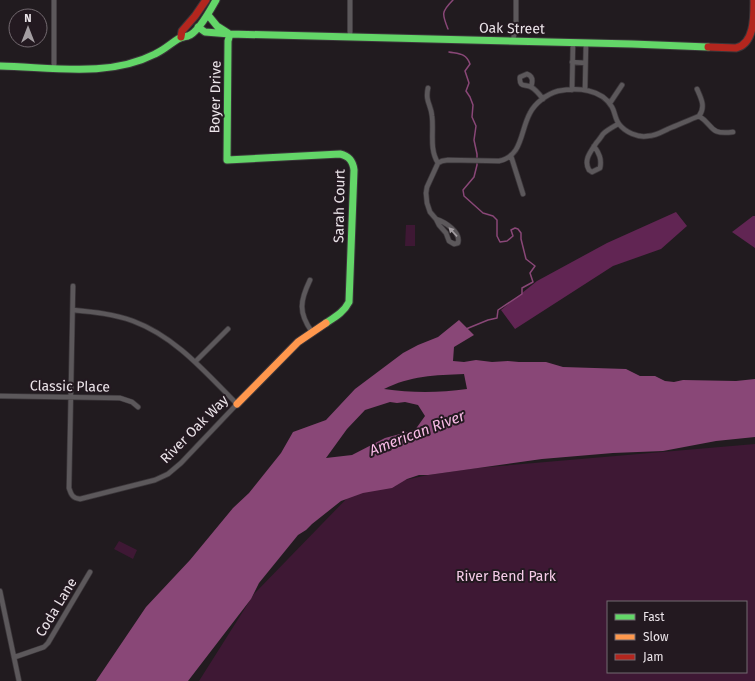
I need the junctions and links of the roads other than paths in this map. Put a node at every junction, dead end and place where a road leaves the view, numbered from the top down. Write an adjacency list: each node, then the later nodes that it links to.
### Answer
1 (54, 0): 18 (street)
2 (216, 0): 7 (street)
3 (350, 0): 11 (street)
4 (516, 0): 12 (street)
5 (754, 0): 14 (street, Oak Street)
6 (205, 1): 8 (street); 10 (street)
7 (208, 15): 8 (street); 9 (street)
8 (198, 27): 9 (street); 10 (street)
9 (230, 34): 11 (street, Oak Street); 32 (street, Boyer Drive)
10 (181, 37): 18 (street)
11 (350, 37): 12 (street, Oak Street)
12 (514, 41): 13 (street, Oak Street)
13 (573, 42): 14 (street, Oak Street); 15 (street)
14 (586, 43): 16 (street)
15 (572, 62): 16 (street); 23 (street)
16 (586, 63): 24 (street)
17 (0, 66): 18 (street)
18 (54, 69)
19 (622, 85): 26 (street)
20 (531, 87): 25 (street)
21 (428, 88): 33 (street)
22 (697, 89): 27 (street)
23 (572, 90): 24 (street); 25 (street)
24 (585, 90): 26 (street)
25 (543, 99): 31 (street)
26 (610, 103): 28 (street)
27 (699, 116): 28 (street); 29 (street)
28 (618, 124): 30 (street)
29 (733, 132)
30 (594, 146): 30 (street)
31 (511, 156): 33 (street); 34 (street)
32 (227, 160): 38 (street, Sarah Court)
33 (438, 163): 35 (street)
34 (523, 194)
35 (436, 220): 35 (street, one-way to 35)
36 (310, 280): 41 (street)
37 (73, 286): 39 (street, River Oak Way)
38 (346, 308): 41 (street, River Oak Way)
39 (73, 310): 42 (street); 44 (street, River Oak Way)
40 (228, 329): 42 (street)
41 (312, 332): 45 (street, River Oak Way)
42 (195, 362): 45 (street)
43 (0, 396): 44 (street, Classic Place)
44 (70, 397): 45 (street, River Oak Way); 46 (street, Classic Place)
45 (238, 404)
46 (138, 407)
47 (90, 572): 49 (street, Coda Lane)
48 (0, 591): 49 (street)
49 (15, 656): 50 (street)
50 (19, 681)

